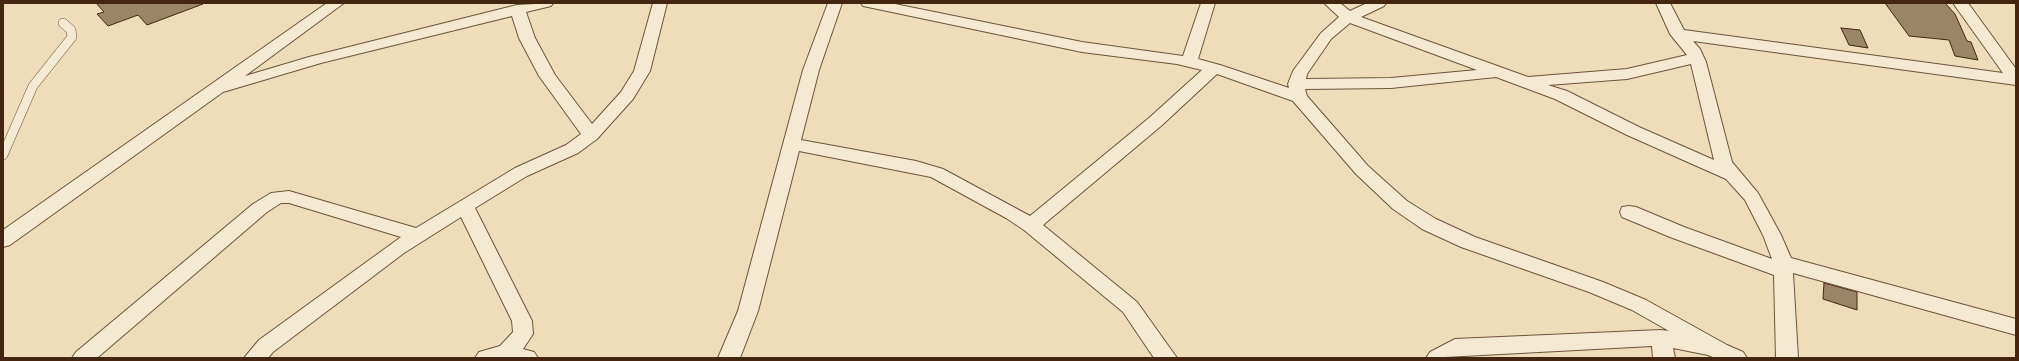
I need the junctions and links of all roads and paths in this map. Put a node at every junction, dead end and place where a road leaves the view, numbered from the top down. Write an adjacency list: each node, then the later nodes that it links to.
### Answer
1 (336, 3): 15 (street)
2 (546, 3): 11 (street)
3 (660, 3): 25 (street)
4 (836, 3): 26 (street)
5 (868, 3): 18 (street)
6 (1208, 3): 18 (street)
7 (1331, 3): 12 (street)
8 (1379, 3): 12 (street)
9 (1663, 3): 14 (street)
10 (1960, 3): 21 (street)
11 (516, 9): 17 (street); 25 (street)
12 (1348, 17): 20 (street); 23 (street)
13 (63, 23): 27 (lane)
14 (1678, 34): 16 (street); 21 (street)
15 (274, 47): 17 (street); 24 (street)
16 (1696, 58): 22 (street); 28 (street)
17 (315, 60): 24 (street)
18 (1189, 62): 19 (street)
19 (1214, 68): 23 (street); 31 (street)
20 (1497, 72): 22 (street); 23 (street)
21 (2016, 80)
22 (1527, 82): 28 (street)
23 (1298, 90): 38 (street)
24 (212, 91): 33 (street)
25 (591, 136): 29 (street)
26 (791, 144): 31 (street); 43 (street)
27 (3, 154)
28 (1731, 175): 34 (street)
29 (465, 206): 32 (street); 37 (street)
30 (1630, 212): 34 (street)
31 (1031, 225): 44 (street)
32 (418, 235): 39 (street); 40 (street)
33 (3, 240)
34 (1783, 267): 35 (street); 46 (street)
35 (2016, 327)
36 (1662, 348): 38 (street); 45 (street)
37 (507, 353): 41 (street); 42 (street)
38 (1728, 354)
39 (83, 358)
40 (255, 358)
41 (486, 358)
42 (527, 358)
43 (729, 358)
44 (1166, 358)
45 (1437, 358)
46 (1787, 358)

